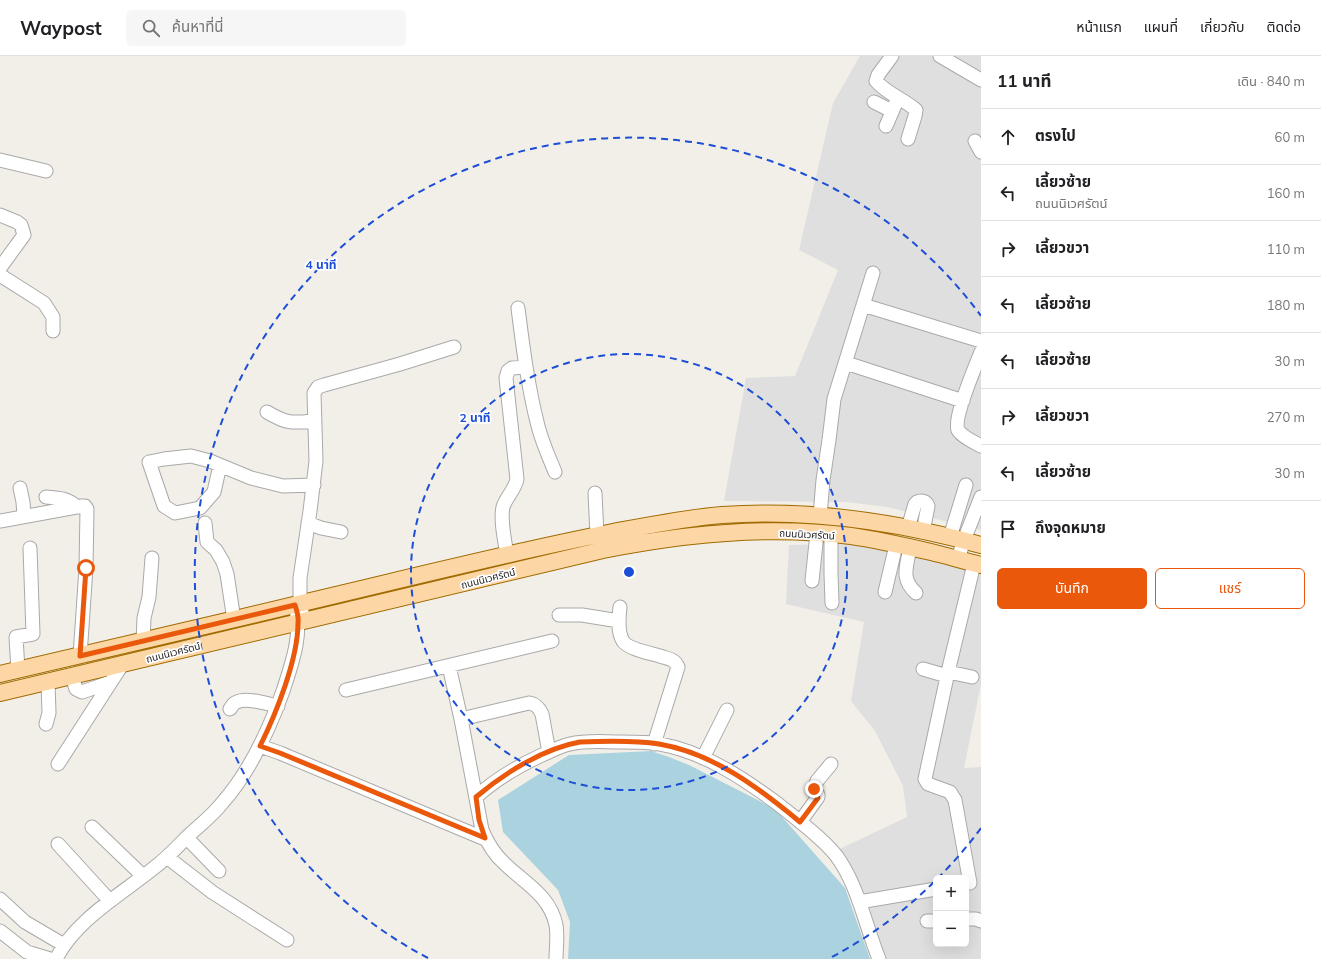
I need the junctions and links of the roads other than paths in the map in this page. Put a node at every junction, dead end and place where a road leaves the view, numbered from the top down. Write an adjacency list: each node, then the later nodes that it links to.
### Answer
1 (892, 56): 5 (street)
2 (940, 56): 3 (street)
3 (953, 59): 4 (street)
4 (981, 80)
5 (898, 98): 7 (street); 9 (street)
6 (874, 102): 7 (street)
7 (892, 111): 8 (street)
8 (886, 126)
9 (908, 139)
10 (0, 160): 11 (street)
11 (46, 171)
12 (0, 215): 13 (street)
13 (0, 268)
14 (873, 273): 16 (street)
15 (0, 275): 18 (street)
16 (863, 305): 19 (street); 22 (street)
17 (518, 308): 23 (street)
18 (53, 331)
19 (981, 341)
20 (454, 347): 26 (street)
21 (981, 352): 24 (street)
22 (846, 363): 24 (street); 38 (street)
23 (525, 367): 29 (street); 49 (street)
24 (963, 401): 27 (street)
25 (267, 412): 26 (street)
26 (314, 421): 30 (street)
27 (981, 446)
28 (220, 465): 28 (street); 30 (street)
29 (555, 472)
30 (314, 485): 41 (street)
31 (966, 485): 45 (street)
32 (20, 488): 37 (street)
33 (595, 493): 44 (street)
34 (46, 497): 36 (street)
35 (981, 497): 45 (street)
36 (77, 507): 37 (street); 65 (street)
37 (24, 516): 39 (street)
38 (820, 516): 44 (main road, ถนนนิเวศรัตน์); 45 (main road, ถนนนิเวศรัตน์)
39 (0, 520)
40 (205, 523): 60 (street)
41 (308, 523): 42 (street); 57 (street)
42 (341, 532)
43 (824, 534): 47 (main road, ถนนนิเวศรัตน์); 53 (street); 56 (street); 62 (main road, ถนนนิเวศรัตน์)
44 (597, 535): 49 (main road, ถนนนิเวศรัตน์)
45 (957, 539): 46 (main road, ถนนนิเวศรัตน์); 51 (street)
46 (981, 545)
47 (903, 546): 51 (main road, ถนนนิเวศรัตน์); 54 (street); 55 (street)
48 (30, 548): 69 (street)
49 (507, 555): 57 (main road, ถนนนิเวศรัตน์)
50 (152, 558): 63 (street)
51 (958, 559): 52 (main road, ถนนนิเวศรัตน์)
52 (977, 565): 71 (street)
53 (812, 581)
54 (885, 592)
55 (916, 593)
56 (832, 604)
57 (298, 605): 60 (main road, ถนนนิเวศรัตน์); 62 (street)
58 (620, 607): 61 (street)
59 (559, 615): 61 (street)
60 (234, 620): 63 (main road, ถนนนิเวศรัตน์)
61 (619, 621): 83 (street)
62 (301, 623): 66 (main road, ถนนนิเวศรัตน์); 78 (street)
63 (143, 641): 65 (main road, ถนนนิเวศรัตน์)
64 (552, 641): 67 (street)
65 (80, 656): 69 (main road, ถนนนิเวศรัตน์)
66 (122, 664): 72 (main road, ถนนนิเวศรัตน์); 75 (street)
67 (449, 666): 76 (street); 81 (street)
68 (923, 669): 71 (street)
69 (18, 670): 70 (main road, ถนนนิเวศรัตน์)
70 (0, 674)
71 (948, 674): 73 (street); 98 (street)
72 (72, 676): 74 (main road, ถนนนิเวศรัตน์); 75 (street)
73 (972, 677)
74 (48, 682): 77 (main road, ถนนนิเวศรัตน์); 82 (street)
75 (111, 682): 87 (street)
76 (346, 690)
77 (0, 693)
78 (278, 706): 79 (street); 84 (street)
79 (230, 709)
80 (727, 710): 86 (street)
81 (461, 719): 85 (street); 89 (street)
82 (46, 724)
83 (654, 744): 85 (street); 86 (street)
84 (260, 746): 92 (street); 93 (street)
85 (549, 752): 89 (street)
86 (703, 758): 90 (street)
87 (58, 764)
88 (831, 764): 90 (street)
89 (476, 797): 93 (street)
90 (800, 822): 102 (street)
91 (92, 827): 97 (street)
92 (187, 838): 95 (street); 96 (street)
93 (485, 838): 110 (street)
94 (58, 844): 101 (street)
95 (167, 857): 97 (street); 106 (street)
96 (220, 871)
97 (143, 876): 101 (street)
98 (972, 882)
99 (933, 890): 102 (street)
100 (0, 899): 107 (street)
101 (110, 901): 107 (street)
102 (859, 902): 111 (street)
103 (969, 919): 104 (street)
104 (981, 921)
105 (0, 931): 108 (street)
106 (287, 940)
107 (64, 945): 109 (street)
108 (50, 959)
109 (56, 959)
110 (556, 959)
111 (879, 959)

